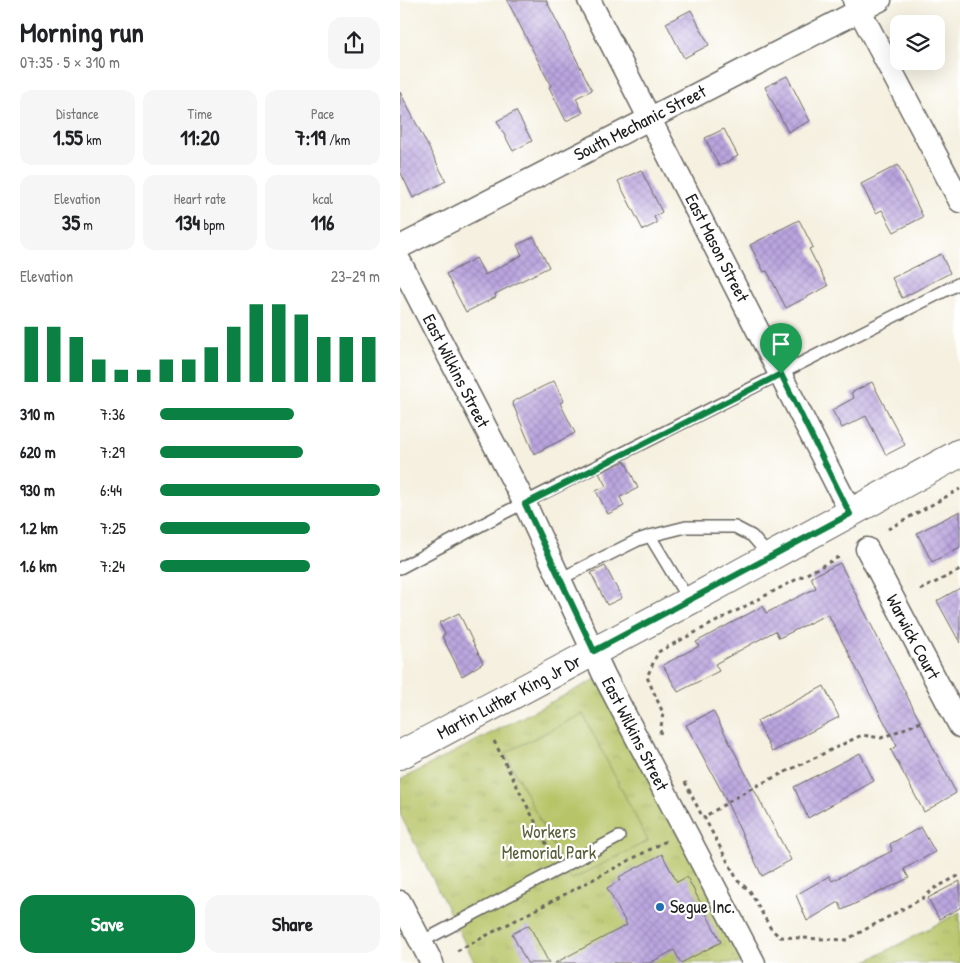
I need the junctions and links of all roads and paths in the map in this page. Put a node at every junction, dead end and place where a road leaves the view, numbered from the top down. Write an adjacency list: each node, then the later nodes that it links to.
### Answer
1 (589, 0): 4 (street, East Mason Street)
2 (880, 0): 3 (street, South Mechanic Street)
3 (857, 5): 4 (street, South Mechanic Street); 5 (street)
4 (650, 117): 6 (street, South Mechanic Street); 9 (street, East Mason Street)
5 (960, 201)
6 (400, 246)
7 (400, 262): 12 (street, East Wilkins Street)
8 (960, 283): 9 (lane)
9 (781, 374): 12 (lane); 13 (street, East Mason Street)
10 (960, 453): 13 (main road, Martin Luther King Jr Dr)
11 (960, 489): 14 (path)
12 (525, 504): 19 (lane); 21 (street, East Wilkins Street)
13 (850, 514): 17 (main road, Martin Luther King Jr Dr)
14 (888, 529)
15 (650, 536): 17 (lane); 21 (lane); 23 (lane)
16 (867, 549): 26 (street, Warwick Court)
17 (770, 557): 23 (main road, Martin Luther King Jr Dr)
18 (839, 557): 27 (path)
19 (400, 568)
20 (960, 570): 22 (path)
21 (560, 579): 24 (street, East Wilkins Street)
22 (920, 590)
23 (689, 601): 24 (main road, Martin Luther King Jr Dr)
24 (594, 651): 29 (main road, Martin Luther King Jr Dr); 42 (street, East Wilkins Street)
25 (921, 722): 31 (path)
26 (960, 726)
27 (663, 740)
28 (494, 742): 35 (path)
29 (400, 755)
30 (681, 774): 31 (path)
31 (704, 817): 32 (path); 36 (path)
32 (699, 822)
33 (619, 837): 35 (lane)
34 (669, 839): 37 (path)
35 (559, 869): 37 (path); 39 (lane)
36 (960, 875)
37 (571, 891): 40 (path)
38 (400, 902): 39 (street)
39 (421, 942): 41 (street)
40 (457, 951)
41 (432, 963)
42 (754, 963)

